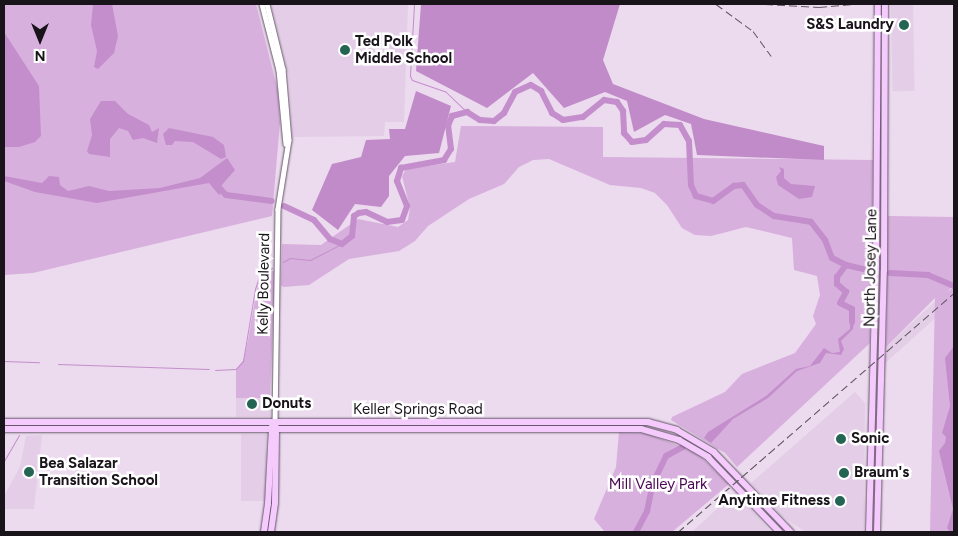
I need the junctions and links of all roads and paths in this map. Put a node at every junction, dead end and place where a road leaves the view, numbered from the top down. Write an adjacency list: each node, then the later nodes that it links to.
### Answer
1 (262, 4): 5 (street, Kelly Boulevard)
2 (267, 4): 5 (street, Kelly Boulevard)
3 (878, 4): 6 (main road, North Josey Lane)
4 (885, 4): 7 (main road, North Josey Lane)
5 (272, 34): 11 (street, Kelly Boulevard)
6 (873, 382): 7 (main road); 22 (main road, North Josey Lane)
7 (879, 411): 23 (main road, North Josey Lane)
8 (4, 422): 9 (main road, Keller Springs Road)
9 (131, 426): 11 (main road, Keller Springs Road); 12 (main road, Keller Springs Road); 13 (main road, Keller Springs Road)
10 (666, 426): 11 (main road, Keller Springs Road); 14 (main road); 17 (main road, Keller Springs Road)
11 (276, 427): 12 (main road); 14 (main road, Keller Springs Road); 15 (main road, Kelly Boulevard)
12 (270, 429): 15 (main road, Kelly Boulevard)
13 (4, 430)
14 (664, 434): 16 (main road, Keller Springs Road)
15 (273, 484): 18 (main road, Kelly Boulevard); 19 (main road, Kelly Boulevard)
16 (745, 495): 17 (main road); 20 (main road, Keller Springs Road)
17 (763, 503): 21 (main road, Keller Springs Road)
18 (264, 532)
19 (270, 532)
20 (780, 532)
21 (791, 532)
22 (869, 532)
23 (877, 532)

